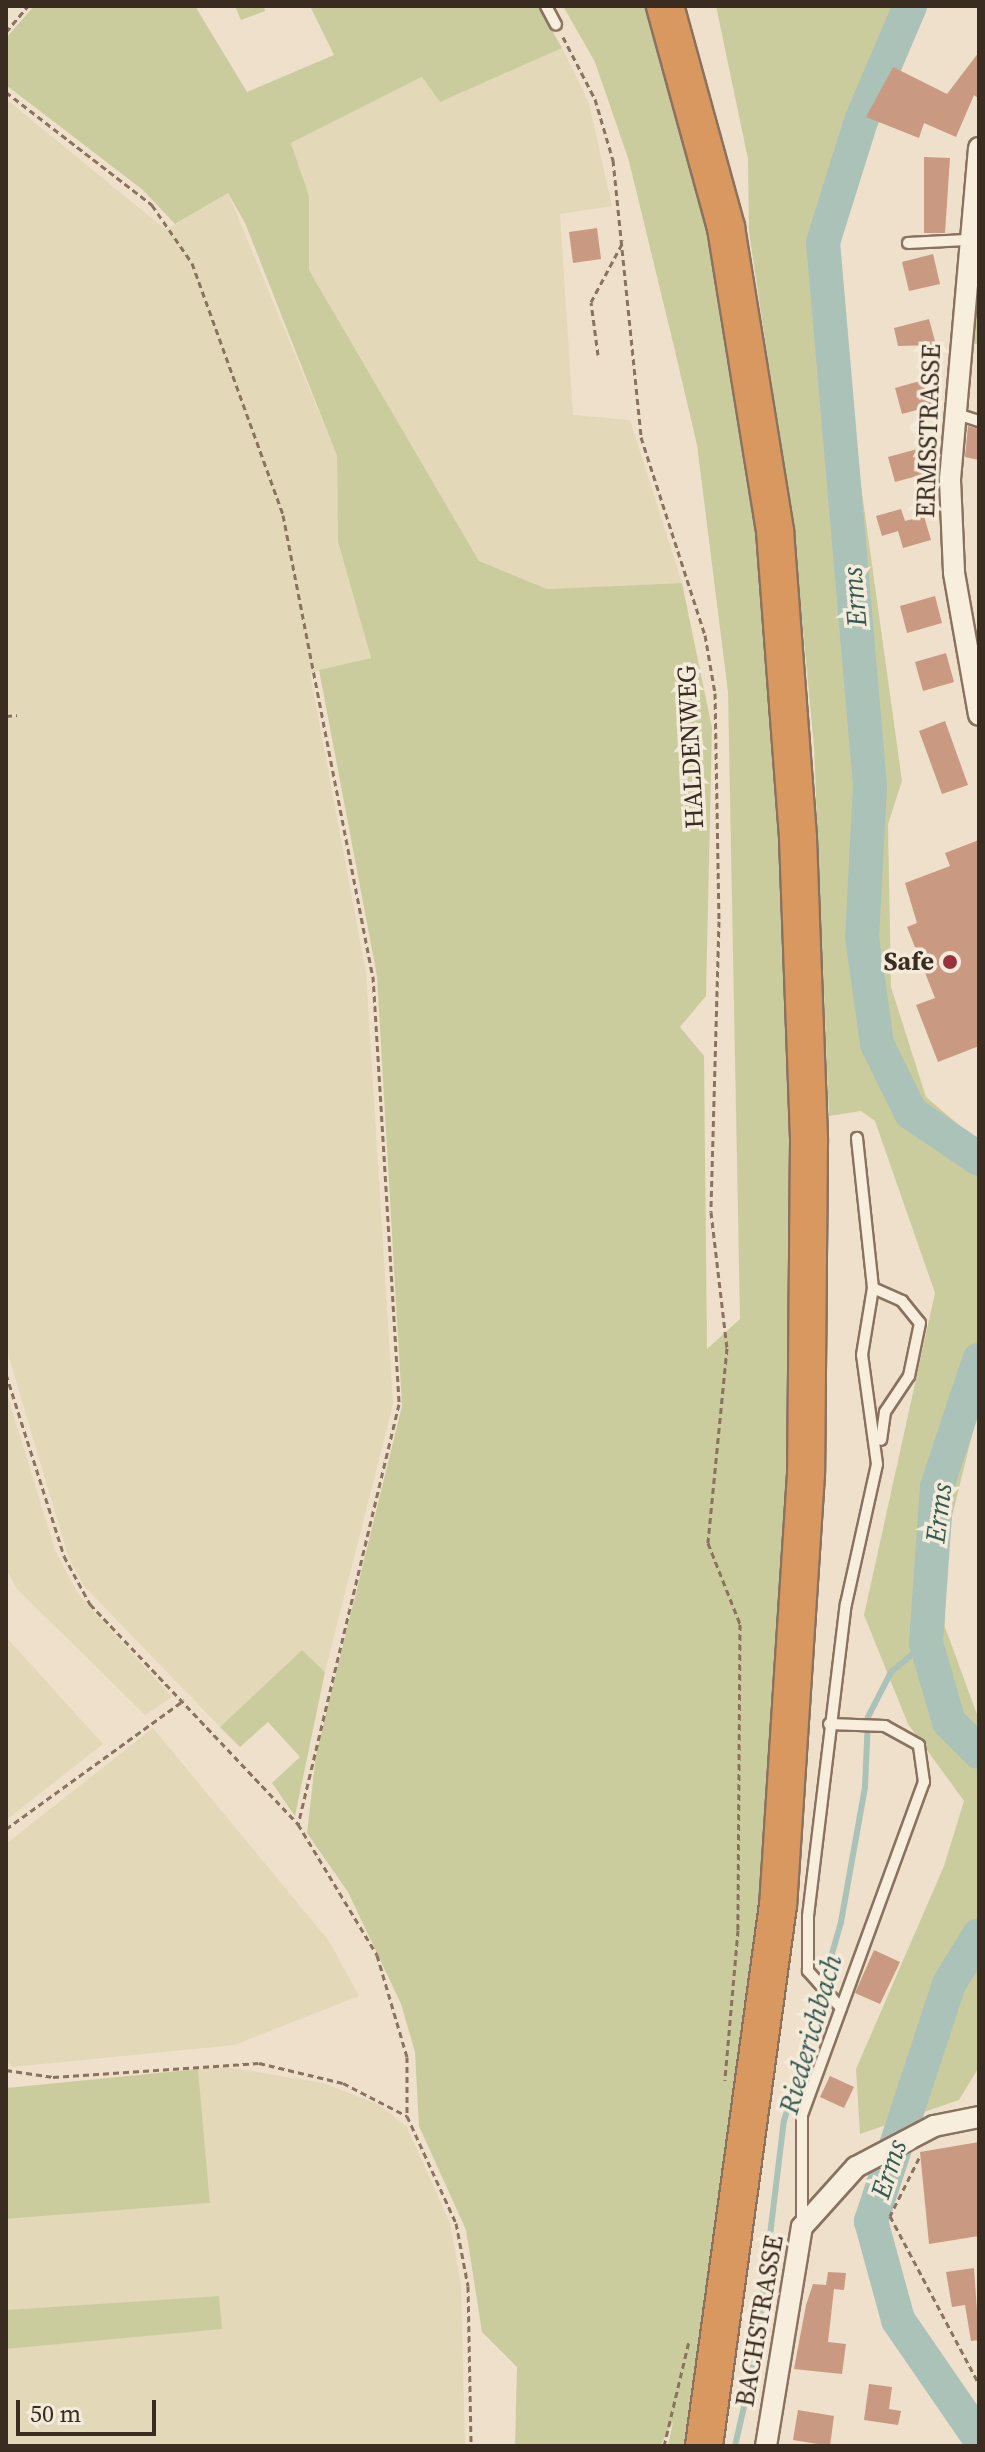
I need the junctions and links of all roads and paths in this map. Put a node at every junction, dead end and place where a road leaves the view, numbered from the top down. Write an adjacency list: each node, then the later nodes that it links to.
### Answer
1 (28, 6): 5 (path)
2 (546, 6): 4 (lane)
3 (665, 6): 38 (highway)
4 (556, 25): 8 (path, HALDENWEG)
5 (6, 32)
6 (6, 92): 24 (path)
7 (979, 148): 9 (street, ERMSSTRASSE)
8 (624, 240): 11 (path); 29 (path, HALDENWEG)
9 (966, 240): 10 (lane); 12 (street, ERMSSTRASSE)
10 (908, 243)
11 (598, 355)
12 (953, 413): 13 (lane); 14 (street, ERMSSTRASSE)
13 (979, 421)
14 (970, 623): 16 (street, ERMSSTRASSE)
15 (17, 715): 17 (path)
16 (979, 715)
17 (6, 716)
18 (857, 1138): 19 (lane)
19 (873, 1288): 21 (lane); 21 (lane)
20 (6, 1374): 22 (path)
21 (877, 1464): 23 (lane)
22 (186, 1699): 24 (path); 25 (path)
23 (829, 1724): 26 (lane); 26 (lane)
24 (298, 1824): 30 (path)
25 (6, 1829)
26 (841, 2008): 33 (lane)
27 (8, 2072): 28 (path); 30 (path)
28 (6, 2078)
29 (724, 2085)
30 (407, 2116): 36 (path)
31 (979, 2117): 32 (street, BACHSTRASSE)
32 (934, 2126): 33 (street, BACHSTRASSE); 35 (path)
33 (802, 2227): 39 (street, BACHSTRASSE)
34 (691, 2328): 37 (path)
35 (979, 2384)
36 (471, 2446)
37 (664, 2446)
38 (704, 2446)
39 (766, 2446)

